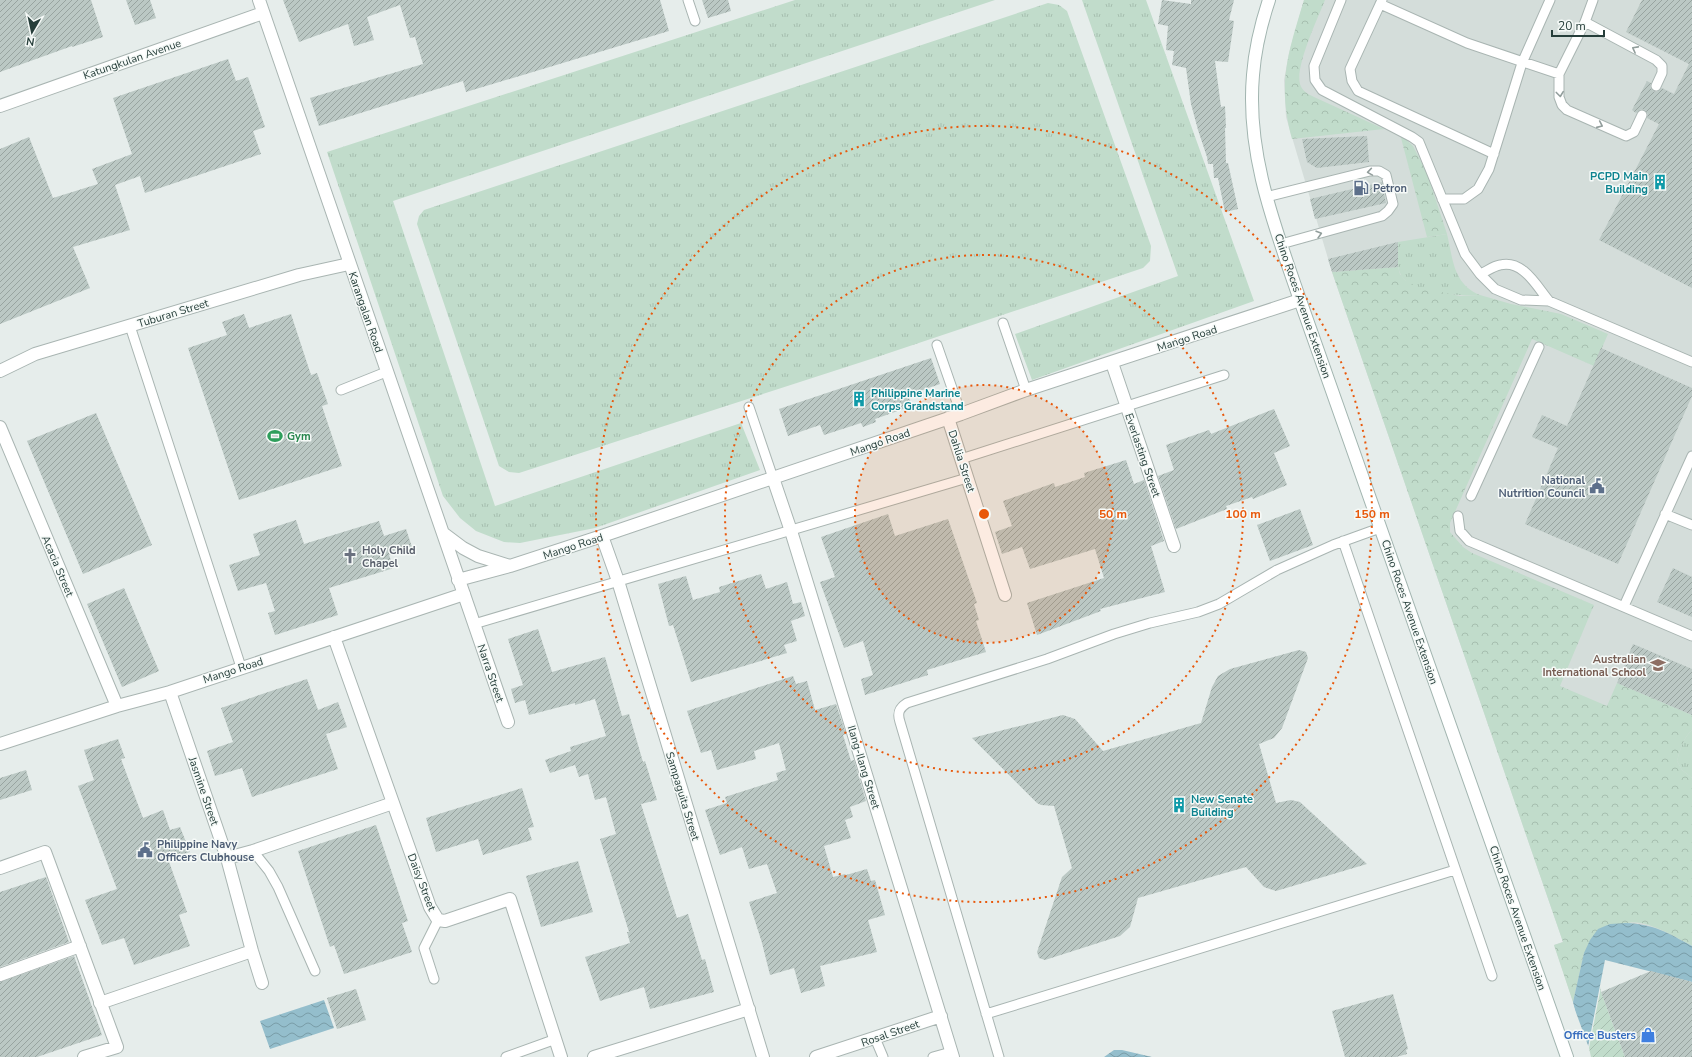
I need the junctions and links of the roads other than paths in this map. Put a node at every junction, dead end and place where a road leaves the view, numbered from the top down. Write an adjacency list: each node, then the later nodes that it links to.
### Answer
1 (259, 0): 8 (street, Karangalan Road)
2 (688, 0): 9 (lane)
3 (1268, 0): 17 (street, Chino Roces Avenue Extension)
4 (1340, 0): 18 (lane)
5 (1550, 0): 11 (lane)
6 (1593, 0): 10 (lane)
7 (1381, 2): 11 (lane); 16 (lane)
8 (264, 12): 14 (street, Katungkulan Avenue); 20 (street, Karangalan Road)
9 (695, 20)
10 (1584, 22): 12 (lane); 13 (lane, one-way to 10)
11 (1522, 63): 12 (lane); 16 (lane)
12 (1559, 74): 15 (lane, one-way to 15)
13 (1656, 86)
14 (0, 106)
15 (1642, 116)
16 (1494, 154): 18 (lane)
17 (1266, 197): 19 (street, Chino Roces Avenue Extension); 19 (lane, one-way to 17)
18 (1442, 200): 21 (lane)
19 (1281, 244): 22 (street, Chino Roces Avenue Extension)
20 (349, 264): 25 (street, Tuburan Street); 31 (street, Karangalan Road)
21 (1480, 274): 23 (lane); 23 (lane)
22 (1300, 300): 28 (street, Mango Road); 48 (street, Chino Roces Avenue Extension)
23 (1549, 301): 29 (lane)
24 (1003, 324): 34 (lane)
25 (130, 326): 30 (street, Tuburan Street); 63 (lane)
26 (938, 345): 37 (lane)
27 (1539, 347): 44 (lane)
28 (1112, 362): 34 (street, Mango Road); 35 (street, Everlasting Street)
29 (1692, 362)
30 (0, 371)
31 (386, 372): 33 (lane); 50 (street, Karangalan Road)
32 (1224, 374): 35 (lane)
33 (341, 390)
34 (1026, 390): 37 (street, Mango Road)
35 (1126, 406): 41 (lane); 53 (street, Everlasting Street)
36 (749, 407): 42 (lane)
37 (961, 414): 38 (street, Mango Road)
38 (948, 418): 41 (street, Dahlia Street); 42 (street, Mango Road)
39 (0, 427): 65 (street, Acacia Street)
40 (1692, 456): 45 (lane)
41 (961, 459): 43 (street, Dahlia Street)
42 (773, 478): 49 (street, Ilang-Ilang Street); 51 (street, Mango Road)
43 (967, 478): 49 (lane); 58 (street, Dahlia Street)
44 (1471, 496)
45 (1665, 514): 47 (lane); 59 (lane)
46 (1458, 516): 59 (lane)
47 (1692, 525)
48 (1380, 528): 52 (lane); 97 (street, Chino Roces Avenue Extension)
49 (791, 531): 56 (lane); 84 (street, Ilang-Ilang Street)
50 (443, 533): 54 (street); 55 (street, Karangalan Road)
51 (602, 536): 54 (street, Mango Road); 56 (street, Sampaguita Street)
52 (1343, 541): 72 (lane); 83 (lane)
53 (1174, 546)
54 (510, 566): 55 (street, Mango Road)
55 (458, 580): 57 (street, Karangalan Road)
56 (618, 581): 60 (lane); 82 (street, Sampaguita Street)
57 (464, 594): 60 (street, Karangalan Road); 62 (street, Mango Road)
58 (1005, 595)
59 (1624, 606): 61 (lane)
60 (474, 624): 66 (street, Narra Street)
61 (1692, 636)
62 (334, 637): 63 (street, Mango Road); 68 (street, Daisy Street)
63 (241, 667): 64 (street, Mango Road)
64 (170, 692): 65 (street, Mango Road); 70 (street, Jasmine Street)
65 (117, 706): 67 (street, Mango Road)
66 (508, 722)
67 (0, 744)
68 (393, 803): 69 (street); 73 (street, Daisy Street)
69 (253, 851): 70 (street); 76 (lane)
70 (227, 858): 75 (street, Jasmine Street)
71 (0, 868): 74 (street)
72 (1455, 870): 78 (lane); 83 (lane)
73 (438, 920): 79 (lane); 86 (street, Daisy Street)
74 (80, 946): 77 (street); 81 (street)
75 (252, 951): 80 (street, Jasmine Street); 81 (street)
76 (315, 971)
77 (0, 975)
78 (1492, 976)
79 (434, 978)
80 (262, 983)
81 (100, 1003): 88 (street)
82 (749, 1009): 91 (street); 92 (street, Sampaguita Street)
83 (986, 1014): 96 (lane)
84 (940, 1016): 85 (street, Rosal Street); 87 (street, Ilang-Ilang Street)
85 (875, 1038): 93 (street, Rosal Street); 94 (lane)
86 (556, 1039): 89 (lane); 90 (street, Daisy Street)
87 (952, 1054): 95 (lane)
88 (84, 1057)
89 (506, 1057)
90 (561, 1057)
91 (594, 1057)
92 (764, 1057)
93 (816, 1057)
94 (883, 1057)
95 (933, 1057)
96 (999, 1057)
97 (1567, 1057)

